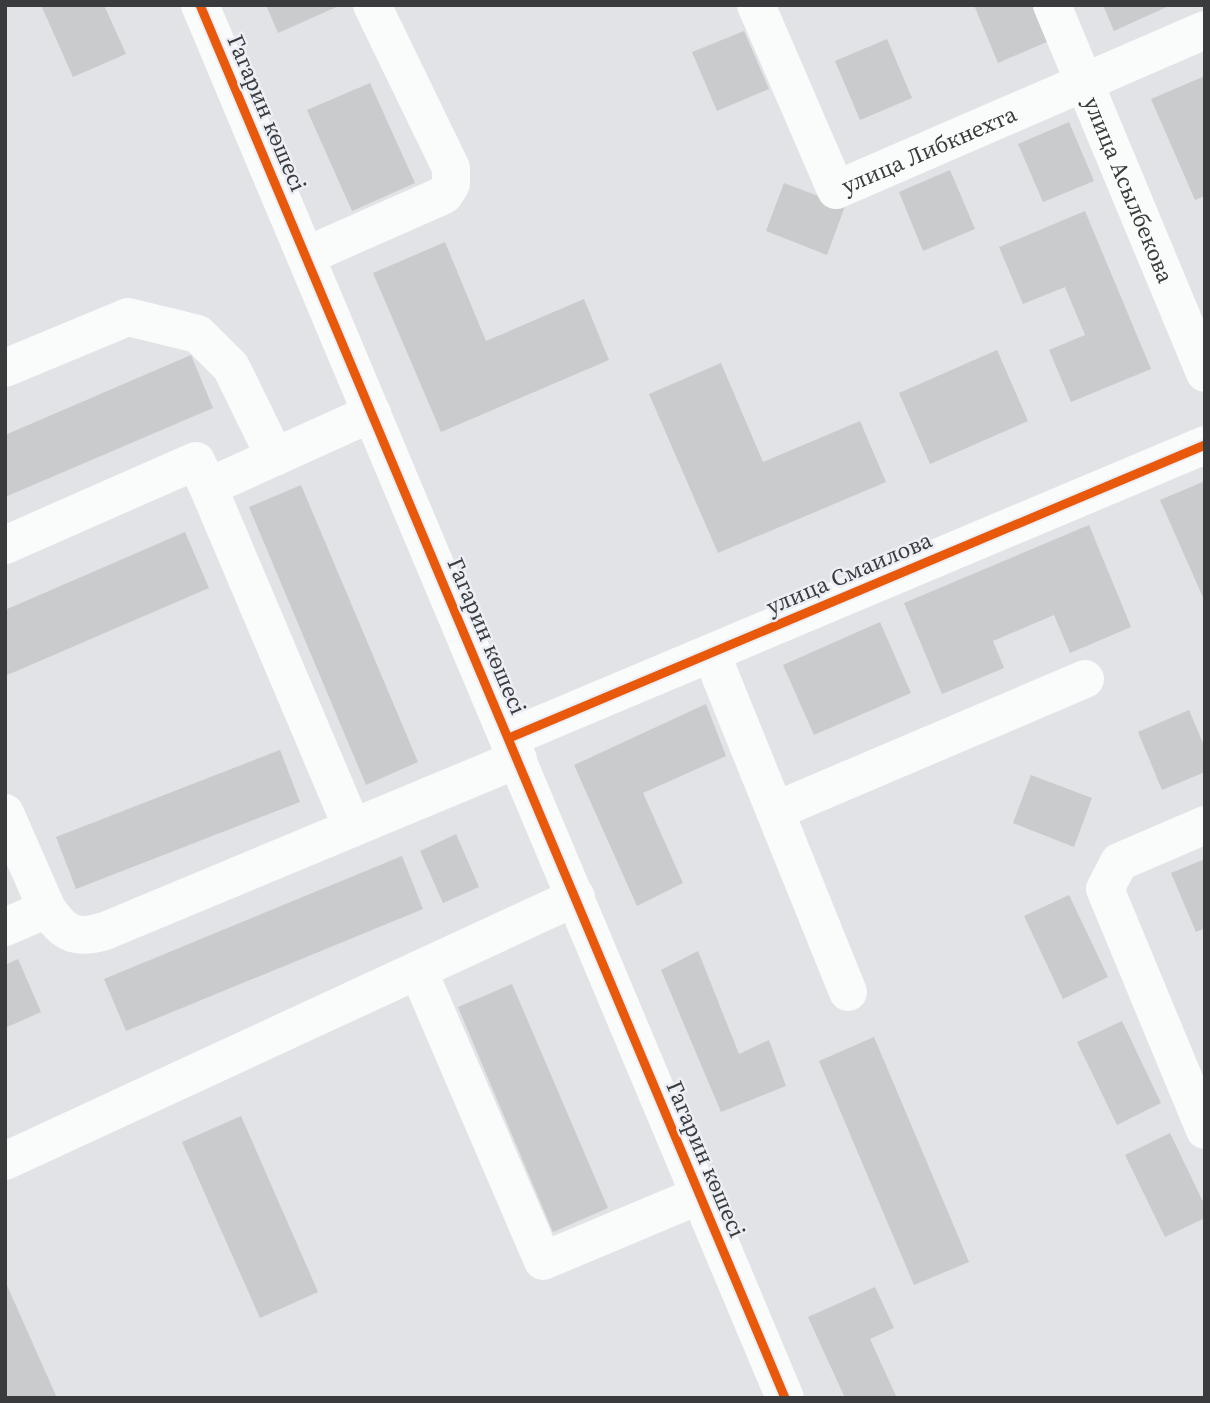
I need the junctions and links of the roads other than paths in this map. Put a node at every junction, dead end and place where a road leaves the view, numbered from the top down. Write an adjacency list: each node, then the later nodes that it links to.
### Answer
1 (200, 5): 7 (street, Гагарин көшесі)
2 (372, 5): 7 (street)
3 (756, 5): 6 (street, улица Либкнехта)
4 (1052, 5): 6 (street, улица Асылбекова)
5 (1205, 30): 6 (street, улица Либкнехта)
6 (1084, 82): 9 (street, улица Асылбекова)
7 (306, 256): 10 (street, Гагарин көшесі)
8 (5, 368): 12 (street)
9 (1205, 373)
10 (372, 414): 12 (street); 17 (street, Гагарин көшесі)
11 (1205, 444): 15 (street, улица Смаилова)
12 (275, 457): 13 (street)
13 (208, 487): 14 (street); 21 (street)
14 (5, 545)
15 (711, 653): 17 (street, улица Смаилова); 18 (street)
16 (1085, 679): 18 (street)
17 (514, 748): 21 (street, улица Смаилова); 22 (street, Гагарин көшесі)
18 (775, 811): 26 (street)
19 (5, 813): 23 (street)
20 (1205, 825): 27 (street)
21 (352, 827): 23 (street, улица Смаилова)
22 (576, 897): 25 (street); 29 (street, Гагарин көшесі)
23 (47, 909): 24 (street)
24 (5, 927)
25 (418, 970): 28 (street); 29 (street)
26 (848, 992)
27 (1205, 1130)
28 (5, 1161)
29 (700, 1195): 30 (street, Гагарин көшесі)
30 (785, 1398)

